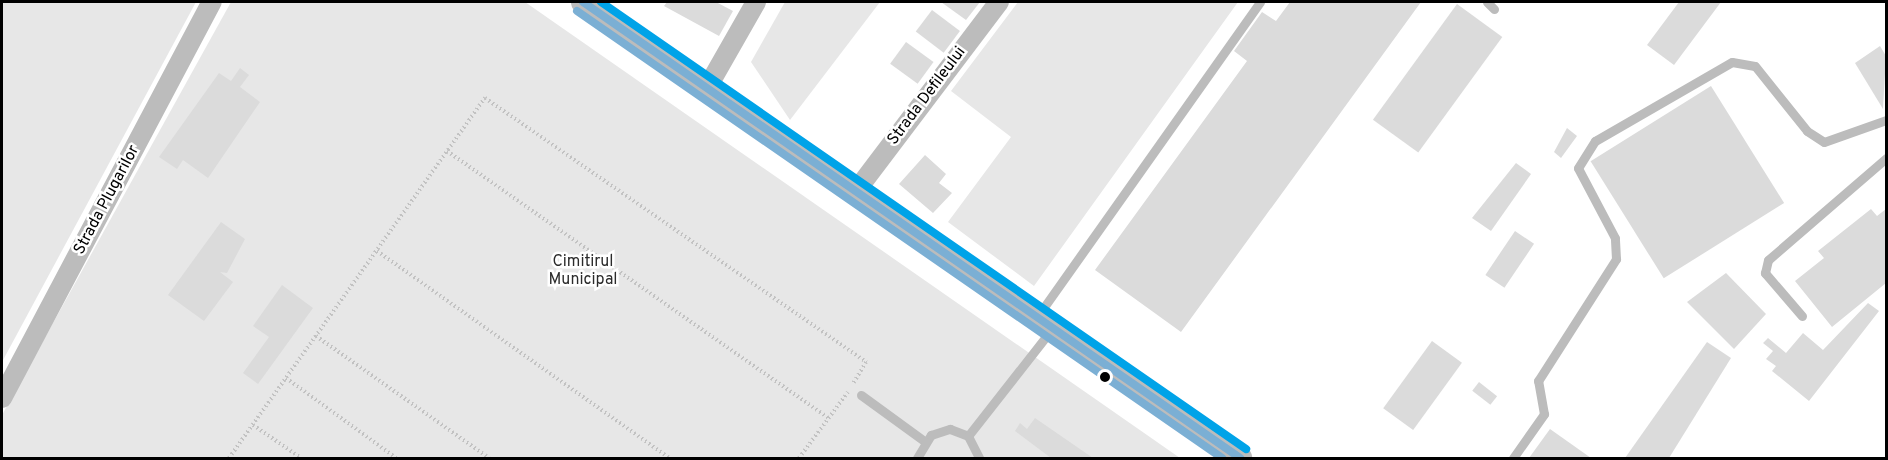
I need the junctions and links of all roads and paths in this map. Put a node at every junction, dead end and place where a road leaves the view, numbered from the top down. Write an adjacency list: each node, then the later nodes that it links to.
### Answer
1 (212, 2): 18 (street, Strada Plugarilor)
2 (756, 2): 6 (street)
3 (999, 2): 10 (street, Strada Defileului)
4 (1260, 2): 13 (lane)
5 (588, 3): 6 (street)
6 (707, 88): 10 (street)
7 (1887, 120): 32 (lane)
8 (447, 151): 11 (path); 16 (path); 19 (path)
9 (1887, 158): 12 (lane)
10 (856, 191): 13 (street)
11 (377, 250): 14 (path); 27 (path)
12 (1802, 316)
13 (1043, 325): 21 (lane); 31 (street)
14 (316, 336): 15 (path); 26 (path)
15 (286, 378): 20 (path); 25 (path)
16 (851, 387): 17 (path); 19 (path)
17 (861, 395): 22 (lane)
18 (2, 398)
19 (828, 418): 28 (path)
20 (253, 425): 23 (path); 24 (path)
21 (968, 436): 22 (lane); 30 (lane)
22 (924, 441): 29 (lane)
23 (229, 459)
24 (301, 459)
25 (396, 459)
26 (489, 459)
27 (669, 459)
28 (799, 459)
29 (917, 459)
30 (979, 459)
31 (1240, 459)
32 (1513, 459)

